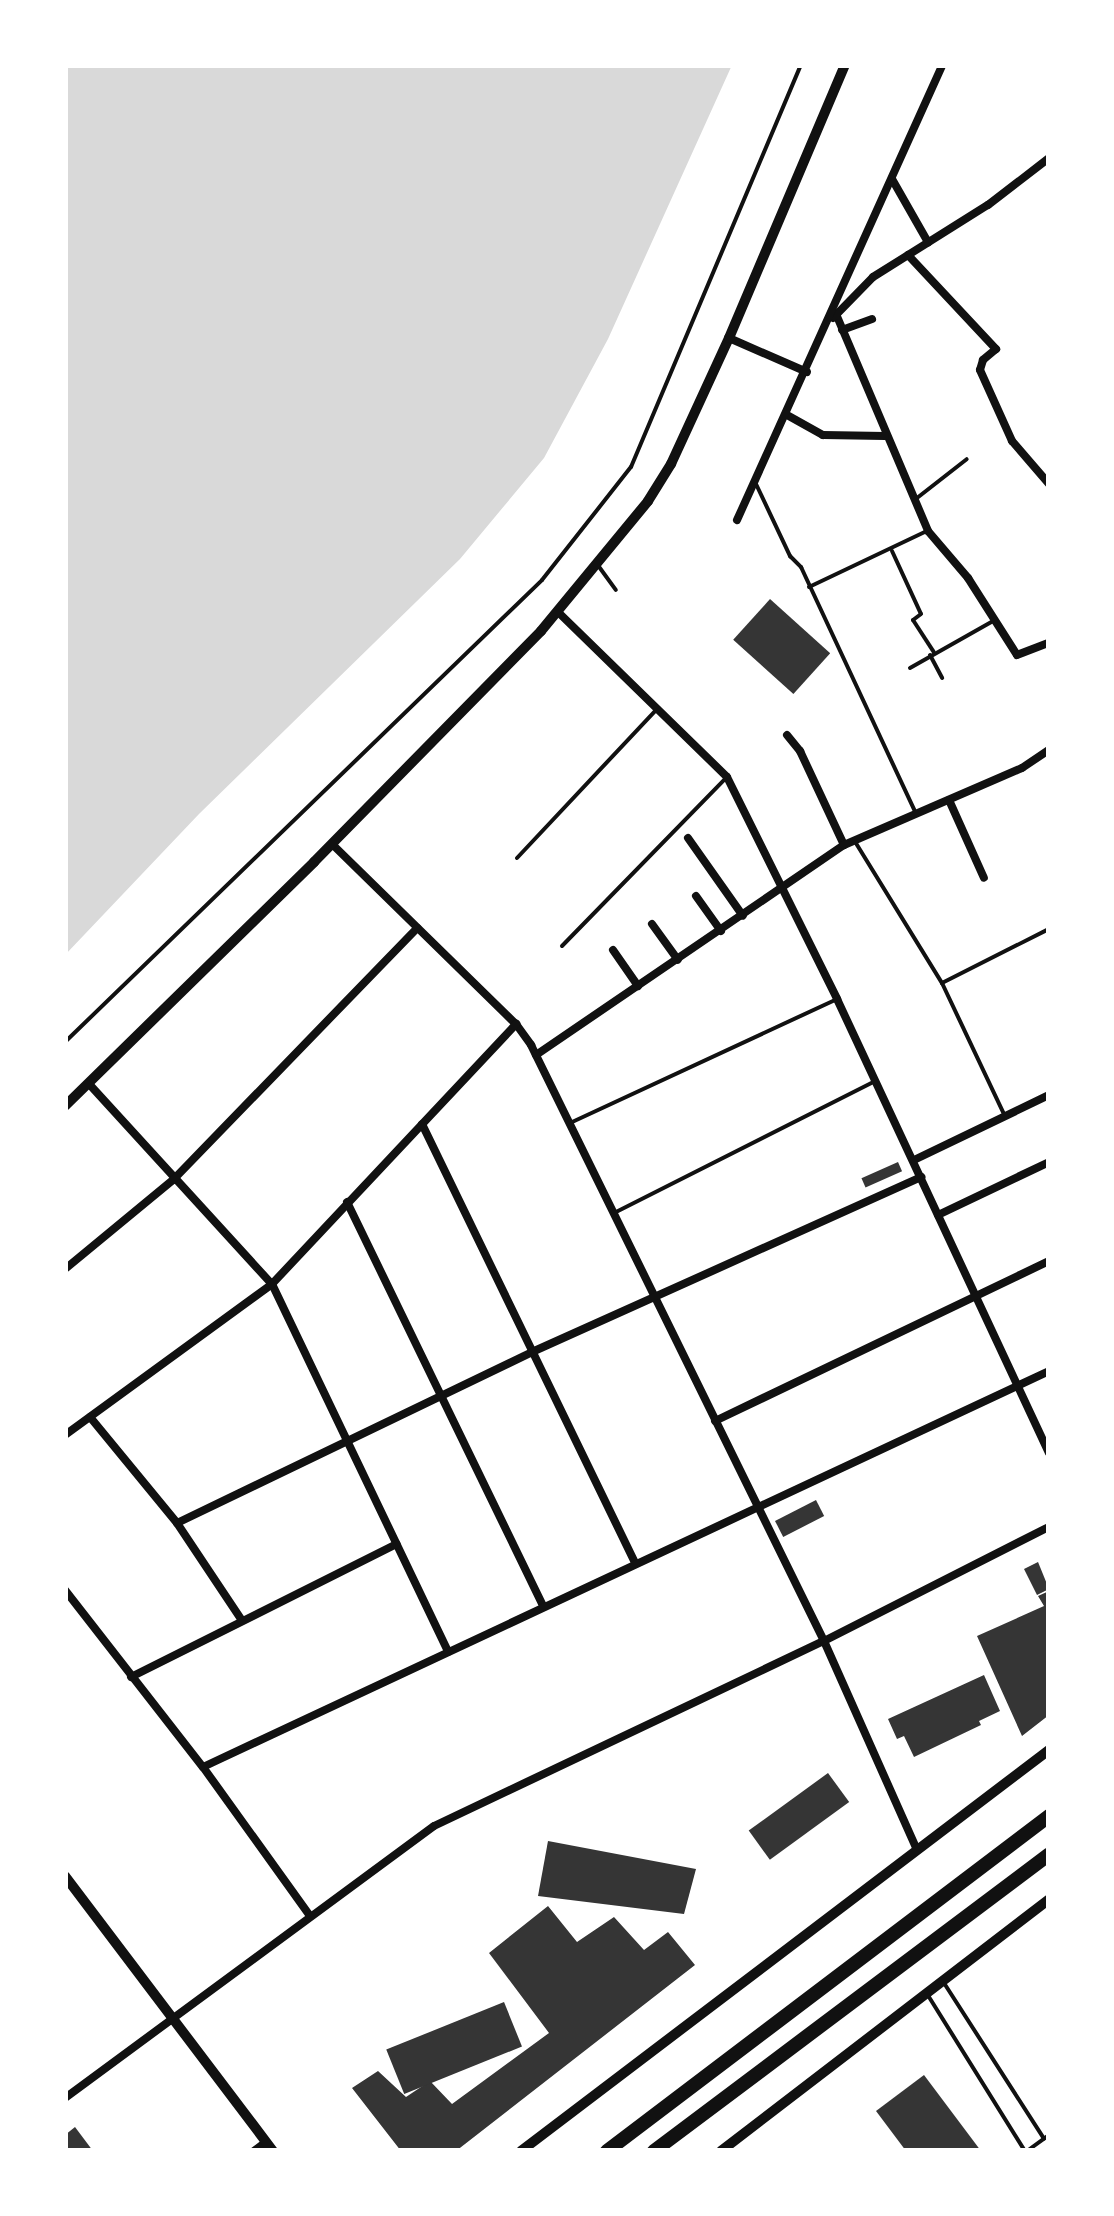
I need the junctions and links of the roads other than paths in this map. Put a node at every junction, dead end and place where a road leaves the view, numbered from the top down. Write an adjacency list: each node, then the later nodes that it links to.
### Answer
1 (844, 65): 11 (street)
2 (942, 65): 4 (street)
3 (1049, 158): 5 (street)
4 (892, 179): 5 (street); 9 (street)
5 (928, 242): 6 (street)
6 (908, 255): 7 (street); 17 (street)
7 (836, 314): 9 (street); 10 (street)
8 (872, 320): 10 (street)
9 (828, 322): 12 (street)
10 (842, 330): 14 (street)
11 (729, 338): 12 (street); 22 (street)
12 (808, 372): 13 (street)
13 (788, 415): 14 (street); 16 (street)
14 (885, 436): 18 (street)
15 (967, 459): 18 (lane)
16 (756, 484): 19 (street); 23 (lane)
17 (1049, 484)
18 (912, 500): 20 (street)
19 (737, 520)
20 (928, 531): 21 (lane); 26 (street)
21 (892, 550): 23 (lane); 28 (lane)
22 (597, 564): 24 (lane); 25 (street)
23 (810, 587): 36 (lane)
24 (616, 590)
25 (558, 612): 31 (street); 39 (street)
26 (995, 620): 27 (street); 28 (lane)
27 (1049, 643)
28 (932, 654): 29 (lane); 30 (lane)
29 (910, 668)
30 (942, 678)
31 (656, 710): 34 (street); 41 (lane)
32 (787, 735): 40 (street)
33 (1049, 750): 35 (street)
34 (726, 777): 43 (street); 50 (lane)
35 (949, 800): 36 (street); 42 (street)
36 (916, 813): 38 (street)
37 (688, 838): 45 (street)
38 (854, 840): 40 (street); 53 (lane)
39 (332, 844): 47 (street); 59 (street)
40 (844, 845): 43 (street)
41 (517, 858)
42 (984, 878)
43 (783, 889): 45 (street); 55 (street)
44 (696, 896): 49 (street)
45 (743, 916): 49 (street)
46 (652, 924): 52 (street)
47 (418, 928): 56 (street); 68 (street)
48 (1049, 930): 53 (lane)
49 (721, 931): 52 (street)
50 (562, 946)
51 (613, 950): 54 (street)
52 (678, 960): 54 (street)
53 (942, 983): 62 (lane)
54 (638, 986): 57 (street)
55 (838, 1000): 58 (street); 64 (lane)
56 (516, 1024): 57 (street); 63 (street)
57 (536, 1055): 64 (street)
58 (875, 1081): 65 (street); 70 (lane)
59 (90, 1085): 61 (street); 68 (street)
60 (1049, 1095): 62 (street)
61 (65, 1106)
62 (1005, 1116): 65 (street)
63 (422, 1124): 69 (street); 77 (street)
64 (570, 1124): 70 (street)
65 (914, 1160): 67 (street)
66 (1049, 1162): 71 (street)
67 (921, 1177): 71 (street); 75 (street)
68 (173, 1180): 73 (street); 74 (street)
69 (348, 1202): 74 (street); 80 (street)
70 (614, 1213): 75 (street)
71 (938, 1215): 76 (street)
72 (1049, 1261): 76 (street)
73 (65, 1269)
74 (272, 1284): 81 (street); 84 (street)
75 (654, 1296): 77 (street); 82 (street)
76 (974, 1296): 79 (street); 82 (street)
77 (532, 1352): 80 (street); 90 (street)
78 (1049, 1371): 79 (street)
79 (1017, 1386): 85 (street); 86 (street)
80 (438, 1398): 84 (street); 92 (street)
81 (90, 1417): 83 (street); 87 (street)
82 (715, 1421): 86 (street)
83 (65, 1436)
84 (349, 1440): 87 (street); 89 (street)
85 (1049, 1452)
86 (756, 1508): 90 (street); 94 (street)
87 (178, 1523): 93 (street)
88 (1049, 1527): 94 (street)
89 (397, 1544): 93 (street); 95 (street)
90 (635, 1563): 92 (street)
91 (65, 1590): 96 (street)
92 (543, 1606): 95 (street)
93 (242, 1619): 96 (street)
94 (824, 1641): 100 (street); 104 (street)
95 (448, 1652): 98 (street)
96 (131, 1677): 98 (street)
97 (1049, 1750): 100 (street)
98 (203, 1767): 104 (street)
99 (1049, 1816): 113 (highway)
100 (916, 1848): 112 (street)
101 (1049, 1854): 114 (highway)
102 (65, 1876): 107 (street)
103 (1049, 1899): 105 (street)
104 (310, 1916): 107 (street)
105 (943, 1980): 106 (street); 109 (lane)
106 (926, 1993): 115 (street); 116 (lane)
107 (173, 2020): 108 (street); 110 (street)
108 (65, 2098)
109 (1046, 2137): 116 (lane)
110 (270, 2147): 111 (street)
111 (254, 2151)
112 (521, 2151)
113 (607, 2151)
114 (654, 2151)
115 (721, 2151)
116 (1026, 2151)

